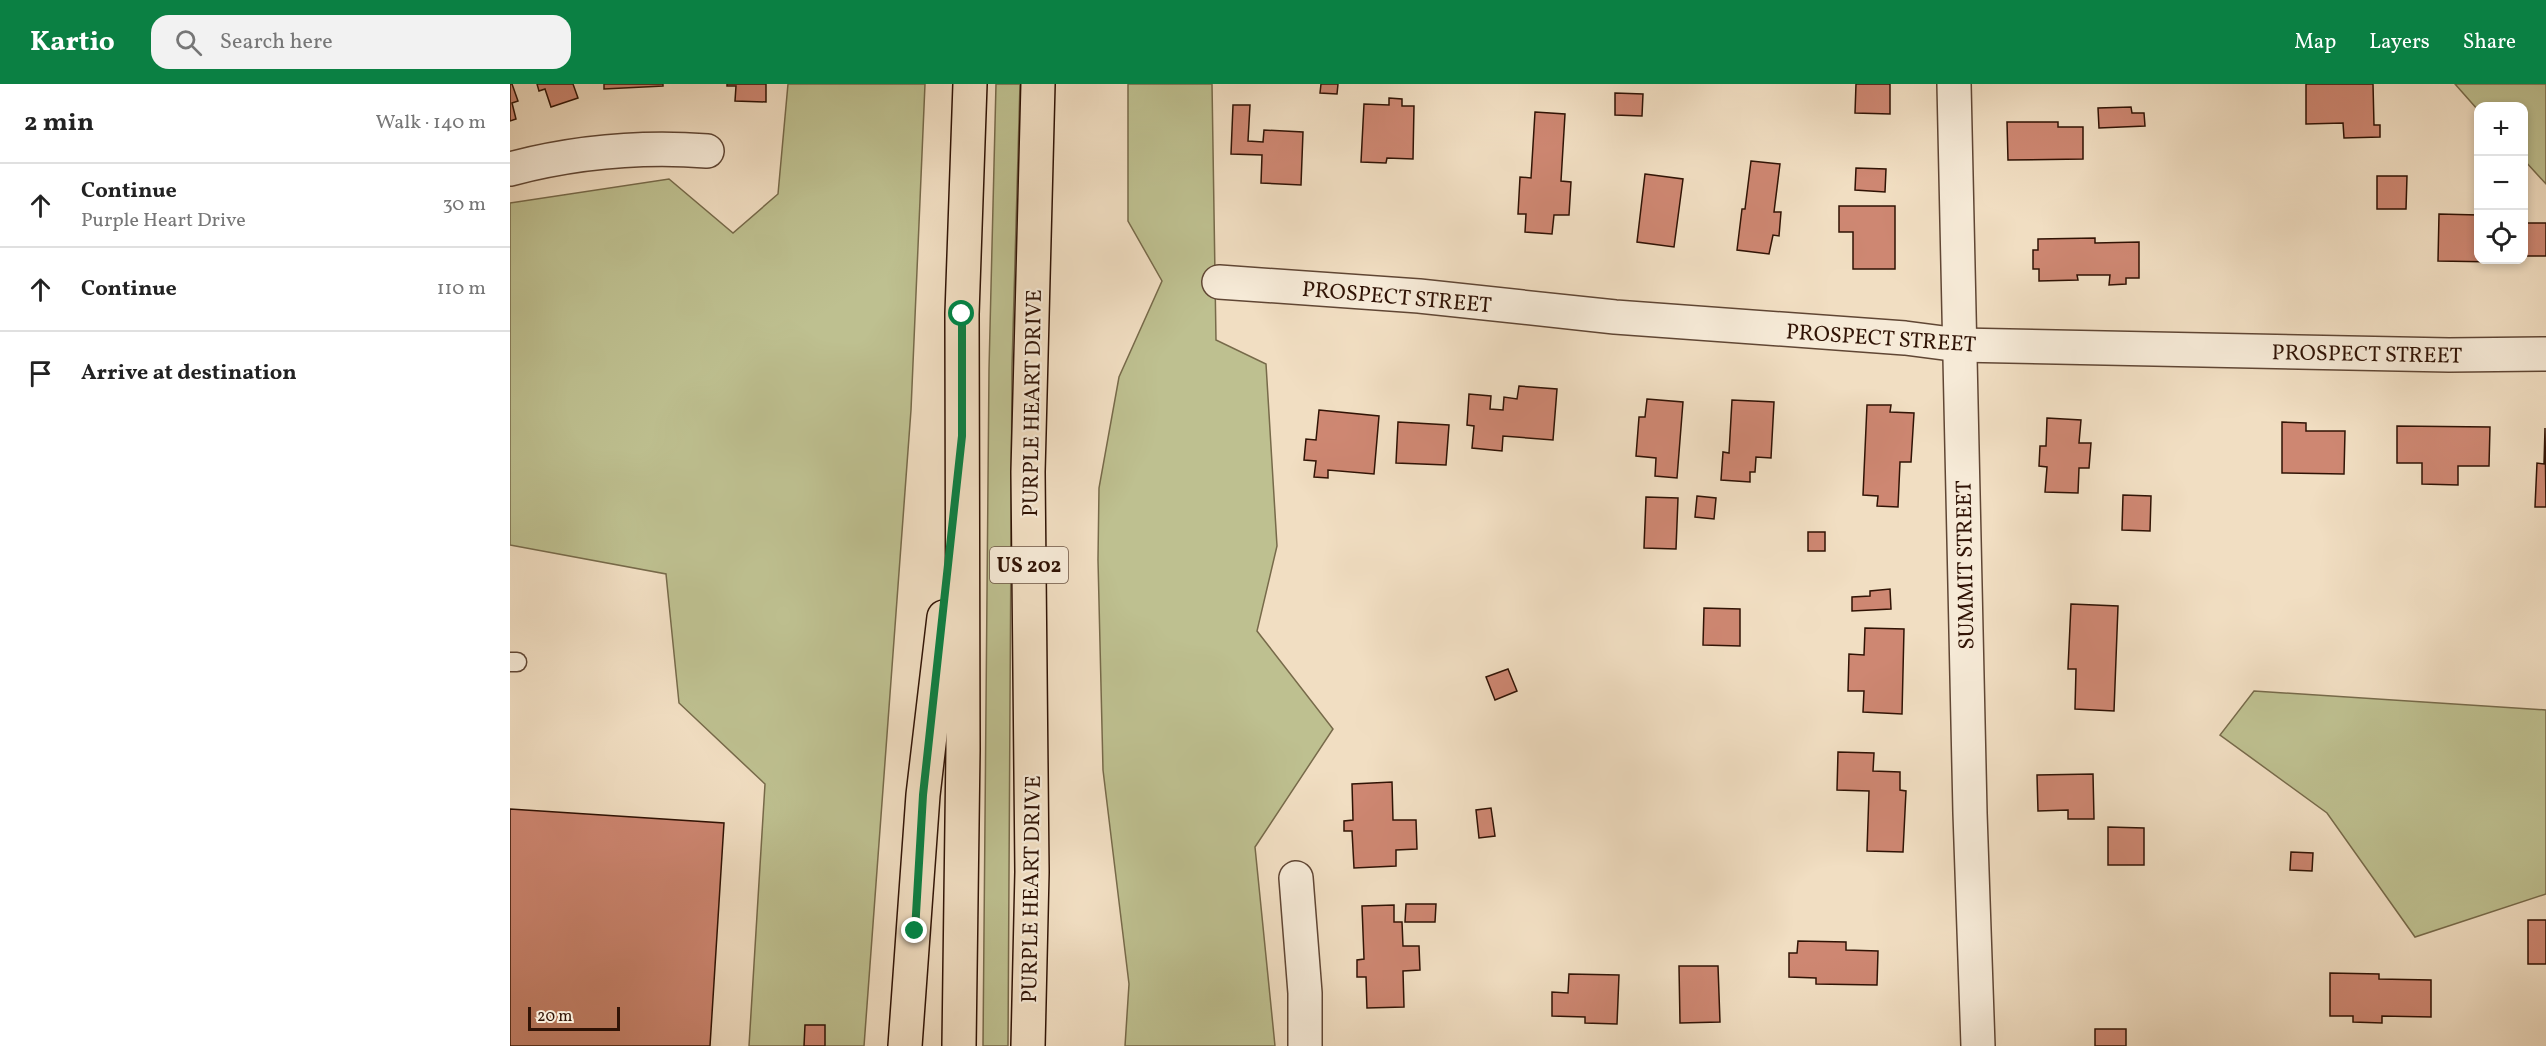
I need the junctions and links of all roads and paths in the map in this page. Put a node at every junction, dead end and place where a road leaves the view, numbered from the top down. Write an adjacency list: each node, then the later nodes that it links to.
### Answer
1 (970, 84): 9 (main road, US 202)
2 (1038, 84): 11 (main road, PURPLE HEART DRIVE / US 202)
3 (1954, 84): 7 (street, SUMMIT STREET)
4 (707, 151): 5 (street)
5 (510, 169)
6 (1219, 282): 7 (street, PROSPECT STREET)
7 (1959, 345): 8 (street, PROSPECT STREET); 17 (street, SUMMIT STREET)
8 (2546, 354)
9 (962, 436): 12 (main road); 13 (main road, US 202)
10 (1296, 879): 16 (street)
11 (1029, 987): 14 (main road, PURPLE HEART DRIVE / US 202); 15 (main road)
12 (905, 1046)
13 (959, 1046)
14 (1028, 1046)
15 (1038, 1046)
16 (1305, 1046)
17 (1978, 1046)

